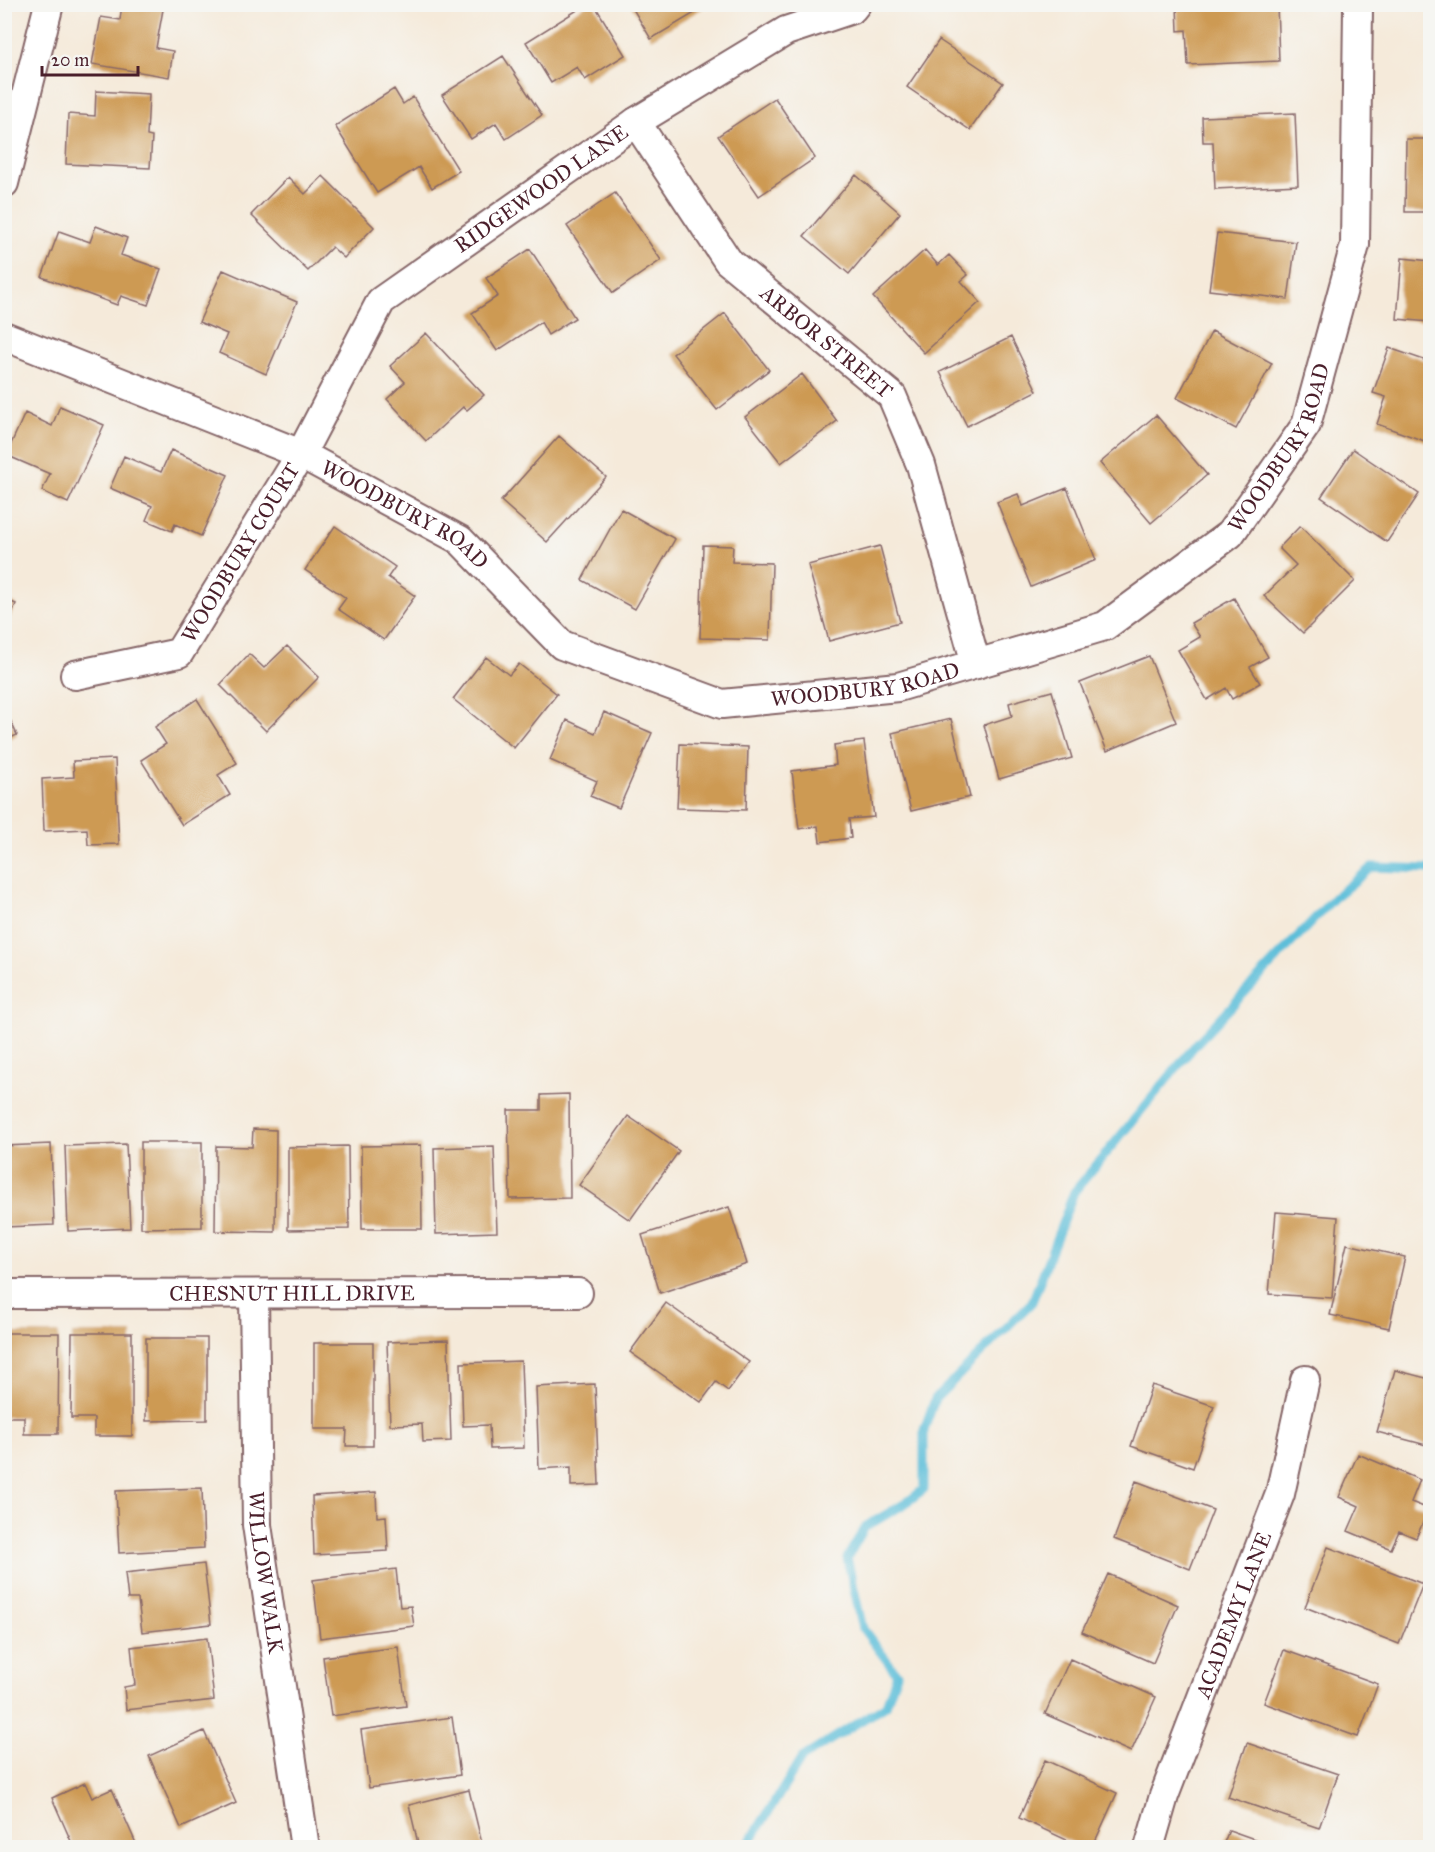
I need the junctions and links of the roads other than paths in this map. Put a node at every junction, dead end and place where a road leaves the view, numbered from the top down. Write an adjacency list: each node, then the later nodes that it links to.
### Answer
1 (49, 4): 5 (street)
2 (856, 4): 4 (street, RIDGEWOOD LANE)
3 (1358, 9): 8 (street, WOODBURY ROAD)
4 (636, 122): 7 (street, RIDGEWOOD LANE); 8 (street, ARBOR STREET)
5 (4, 183)
6 (4, 336): 7 (street, WOODBURY ROAD)
7 (301, 454): 8 (street, WOODBURY ROAD); 9 (street, WOODBURY COURT)
8 (976, 664)
9 (75, 675)
10 (578, 1293): 12 (street, CHESNUT HILL DRIVE)
11 (4, 1294): 12 (street, CHESNUT HILL DRIVE)
12 (254, 1294): 14 (street, WILLOW WALK)
13 (1305, 1380): 15 (street, ACADEMY LANE)
14 (305, 1848)
15 (1149, 1848)

